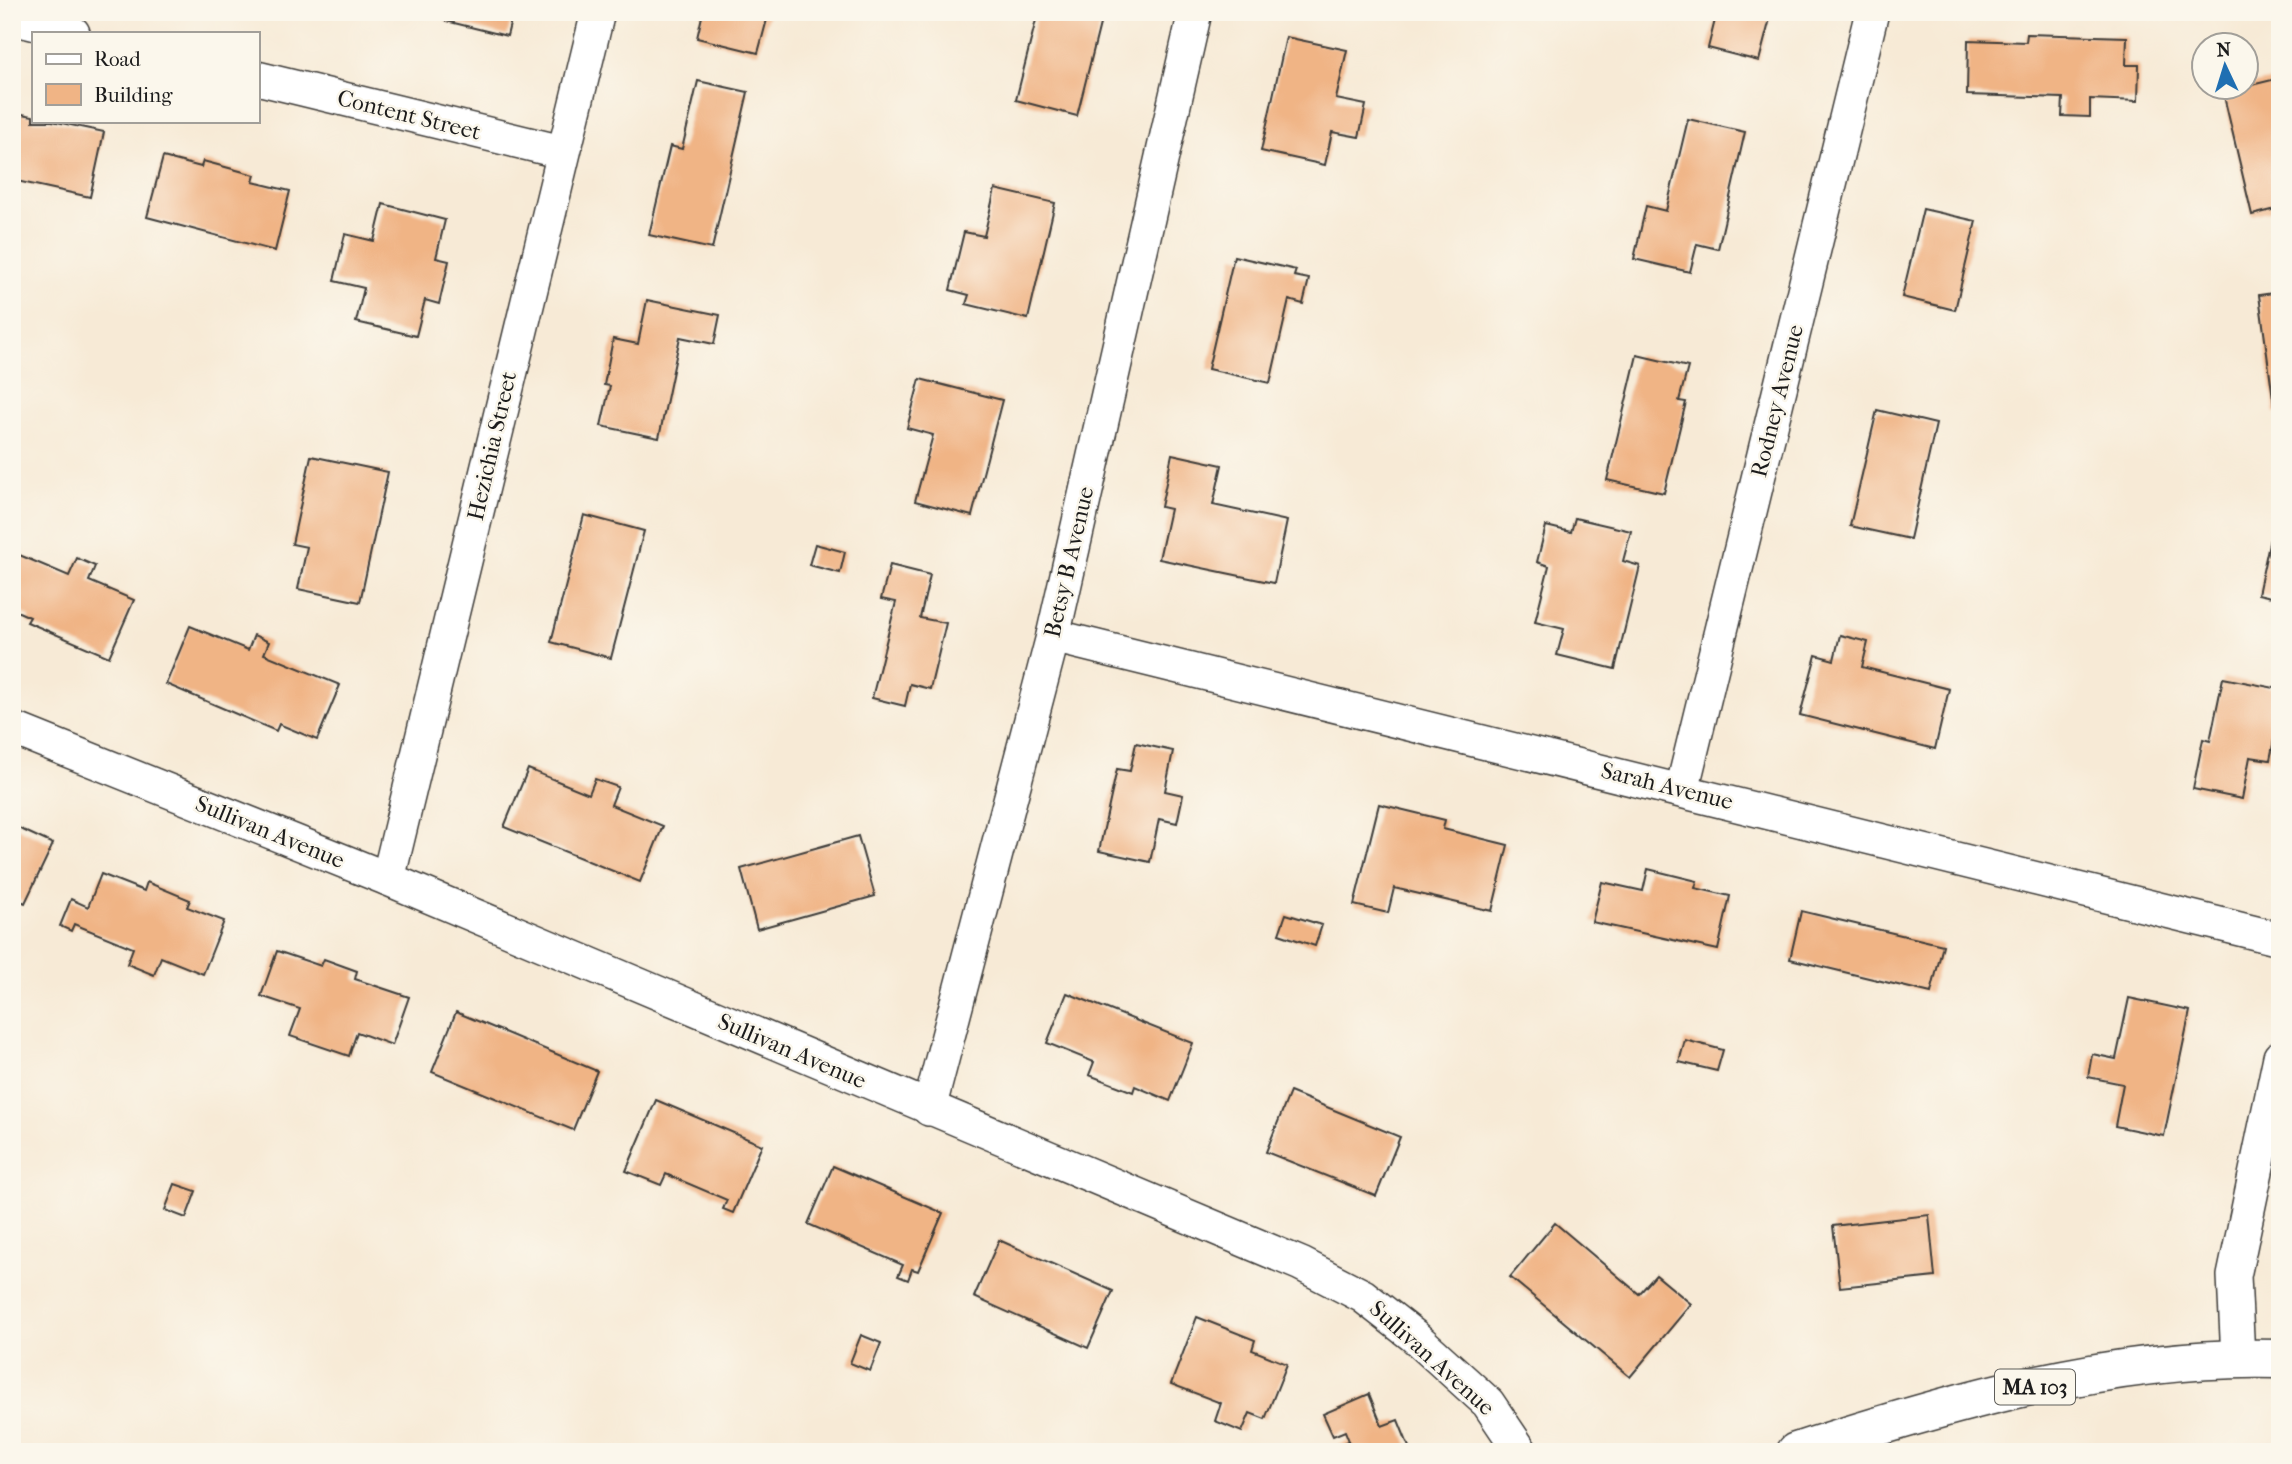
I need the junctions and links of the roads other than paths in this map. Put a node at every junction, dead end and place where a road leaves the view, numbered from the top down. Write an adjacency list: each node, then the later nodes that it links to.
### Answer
1 (597, 12): 7 (street, Hezichia Street)
2 (1195, 12): 8 (street, Betsy B Avenue)
3 (1872, 12): 10 (street, Rodney Avenue)
4 (12, 18): 5 (street)
5 (69, 32)
6 (259, 78): 7 (street, Content Street)
7 (562, 152): 11 (street, Hezichia Street)
8 (1053, 636): 10 (street, Sarah Avenue); 14 (street, Betsy B Avenue)
9 (12, 728): 11 (street, Sullivan Avenue)
10 (1682, 790): 12 (street, Sarah Avenue)
11 (388, 879): 14 (street, Sullivan Avenue)
12 (2280, 939)
13 (2280, 1057): 15 (street)
14 (929, 1109): 17 (street, Sullivan Avenue)
15 (2238, 1358): 16 (main road, MA 103); 18 (main road, MA 103)
16 (2280, 1359)
17 (1521, 1452)
18 (1796, 1452)

